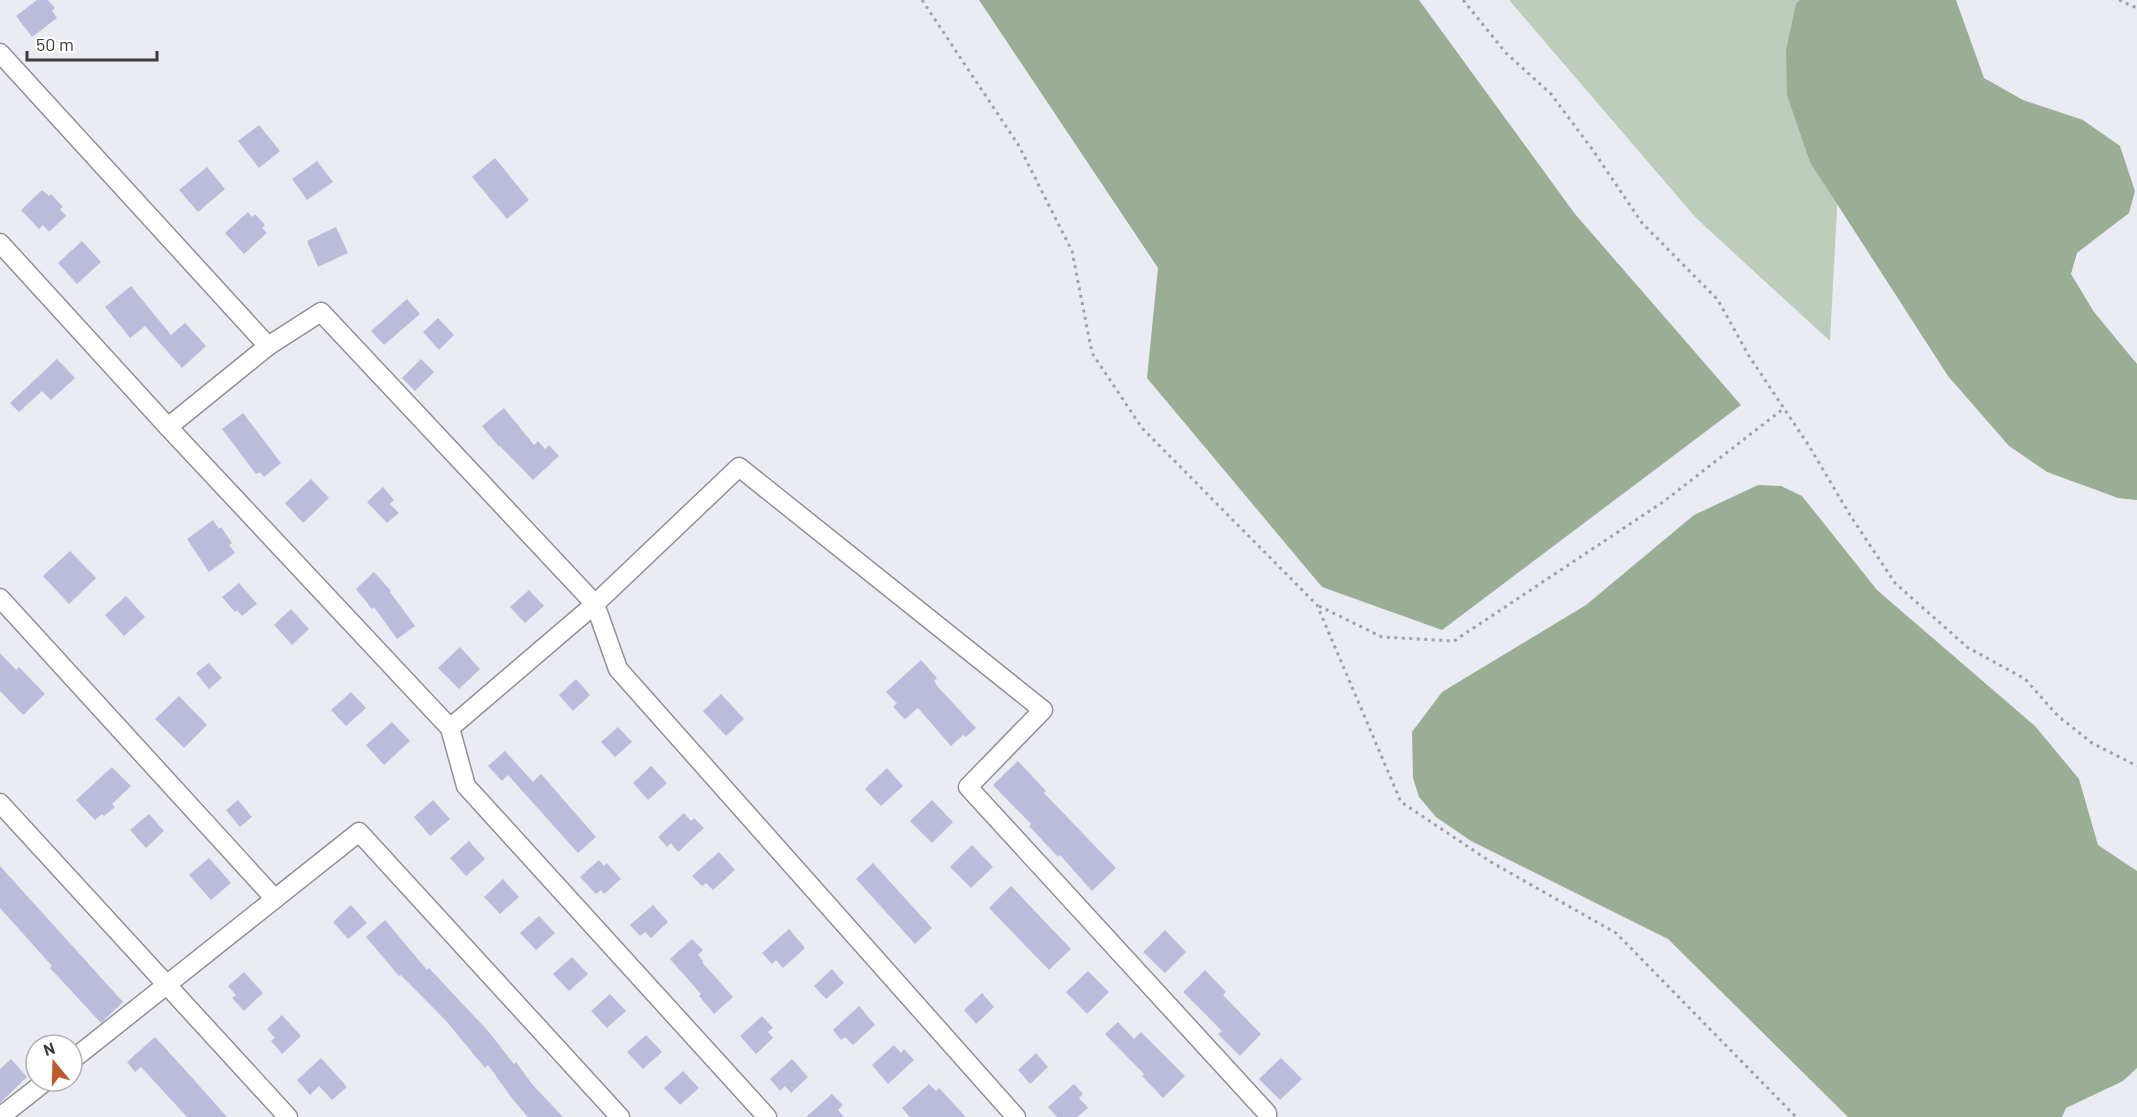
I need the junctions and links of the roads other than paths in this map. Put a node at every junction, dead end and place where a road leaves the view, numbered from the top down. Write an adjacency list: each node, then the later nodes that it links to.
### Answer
1 (0, 52): 3 (street)
2 (0, 243): 4 (street)
3 (268, 346): 4 (street); 6 (street)
4 (168, 427): 7 (street)
5 (0, 598): 9 (street)
6 (595, 604): 7 (street); 17 (street); 18 (street)
7 (450, 728): 16 (street)
8 (0, 803): 10 (street)
9 (275, 899): 10 (street); 15 (street)
10 (167, 984): 11 (street); 14 (street)
11 (84, 1050)
12 (31, 1093): 13 (street)
13 (0, 1117)
14 (288, 1117)
15 (620, 1117)
16 (767, 1117)
17 (1016, 1117)
18 (1267, 1117)

